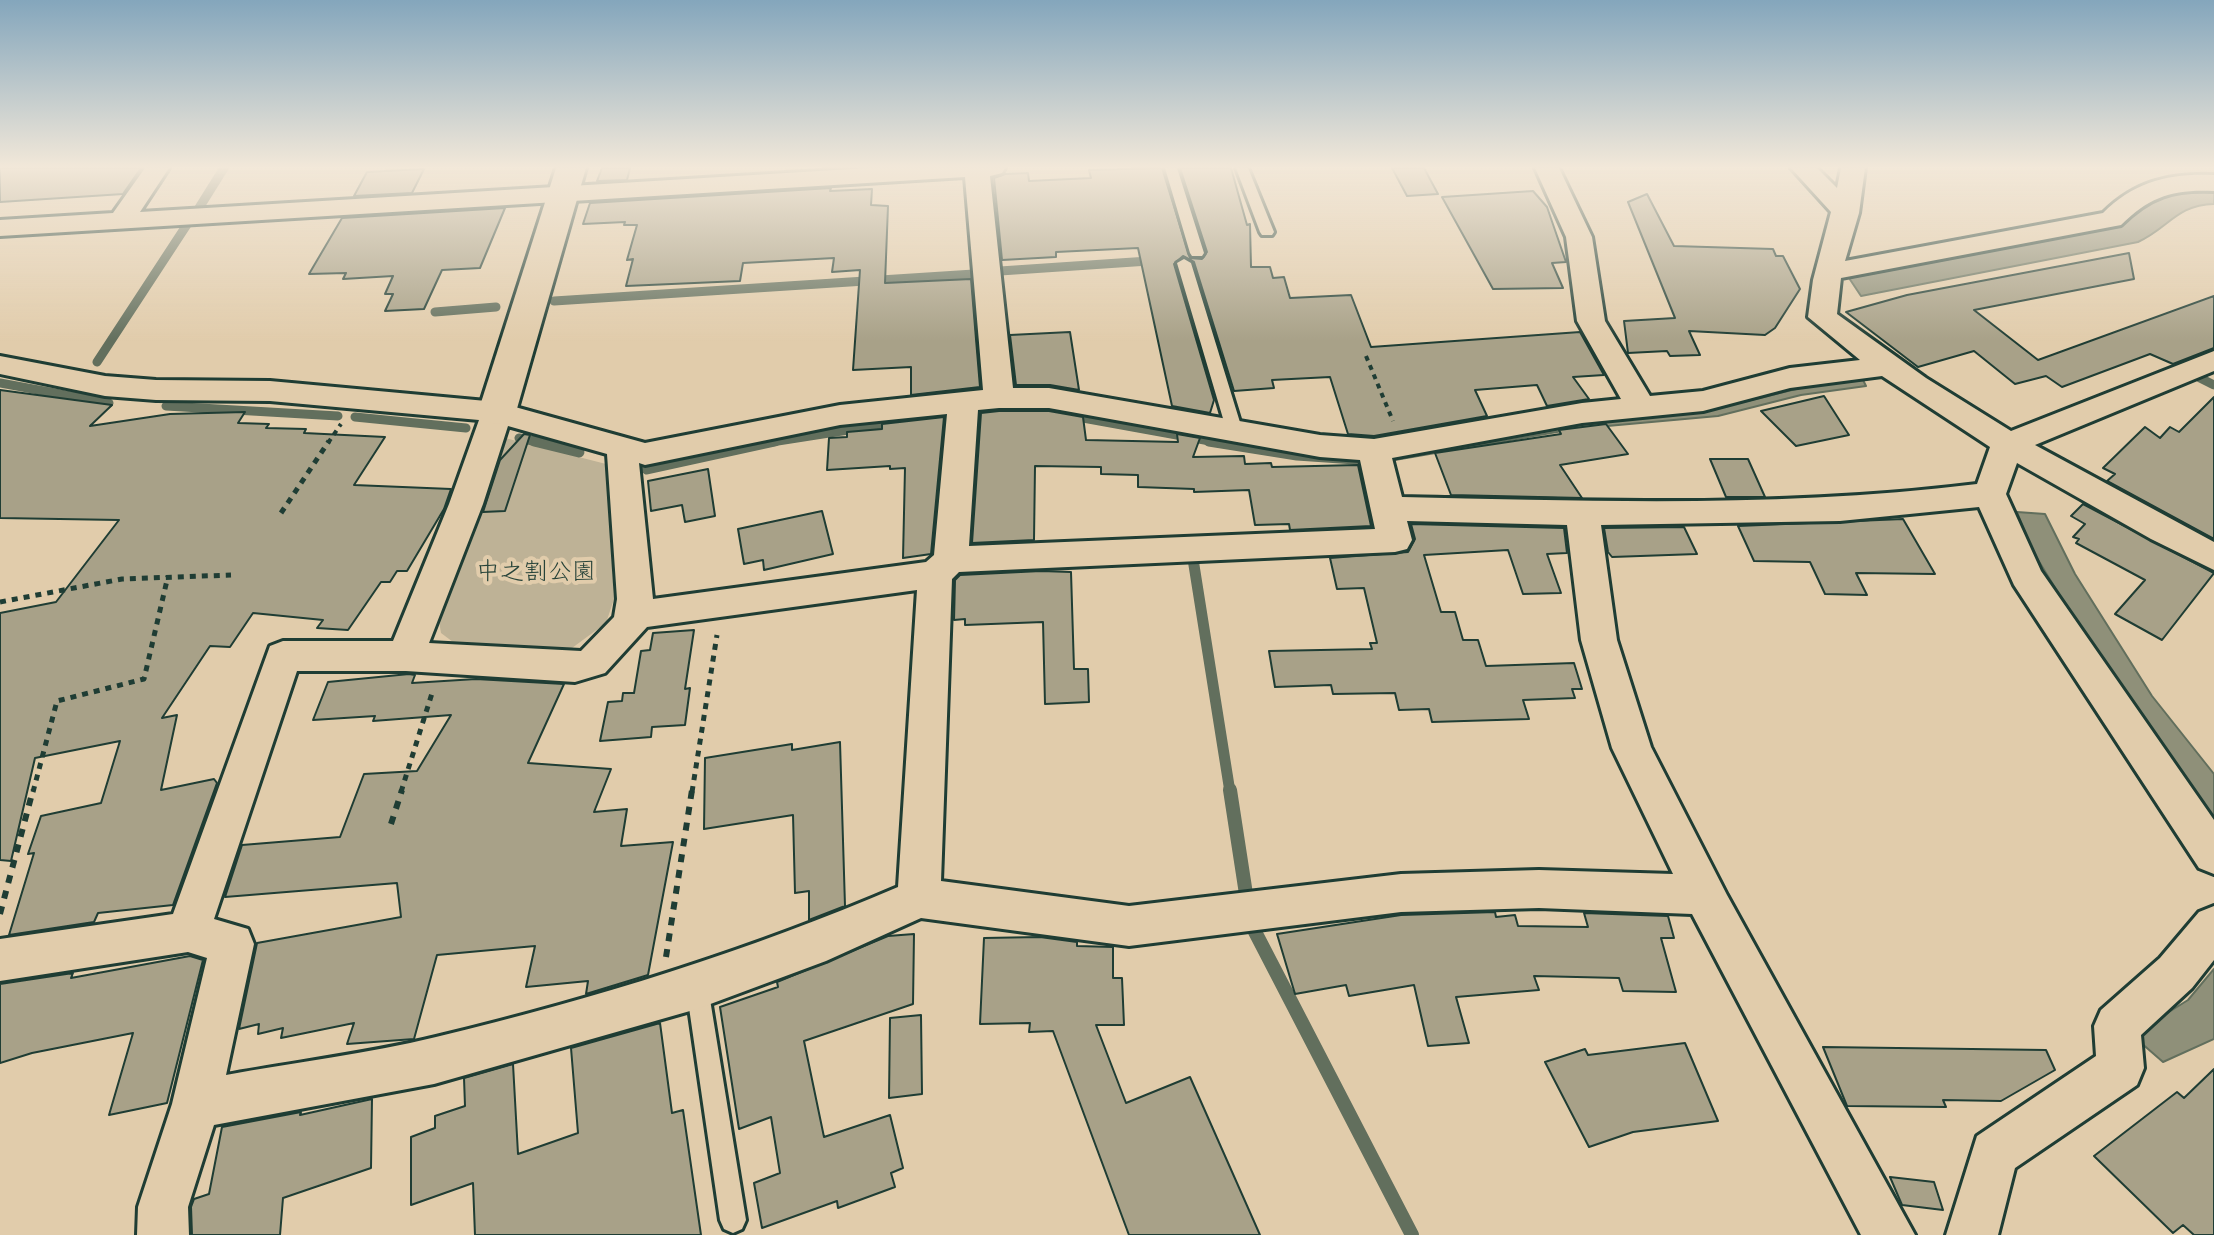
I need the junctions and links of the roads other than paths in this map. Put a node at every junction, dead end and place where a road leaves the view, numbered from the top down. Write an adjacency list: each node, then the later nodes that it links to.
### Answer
1 (41, 226): 9 (street)
2 (553, 226): 19 (street)
3 (978, 226): 17 (street)
4 (1189, 226): 11 (lane)
5 (1265, 226): 10 (lane)
6 (1574, 226): 18 (street)
7 (1843, 226): 13 (street)
8 (2077, 226): 13 (street)
9 (0, 228)
10 (1267, 232)
11 (1197, 253)
12 (1184, 263): 20 (lane)
13 (1830, 272): 16 (street)
14 (2214, 360): 21 (street)
15 (0, 365): 19 (street)
16 (1885, 366): 18 (street); 21 (street)
17 (981, 401): 20 (street); 23 (street); 28 (street)
18 (1641, 407): 22 (street)
19 (497, 412): 23 (street); 30 (street)
20 (1235, 432): 22 (street)
21 (2007, 445): 24 (street); 27 (street)
22 (1388, 446): 25 (street)
23 (622, 448): 29 (street)
24 (1990, 494): 26 (street); 31 (street)
25 (1387, 509): 26 (street); 28 (street)
26 (1582, 511): 32 (street)
27 (2214, 557)
28 (943, 567): 29 (street); 33 (street)
29 (632, 615): 30 (street)
30 (406, 656): 35 (street)
31 (2214, 855)
32 (1706, 895): 33 (street); 41 (street)
33 (919, 898): 37 (street)
34 (2214, 926): 42 (street)
35 (188, 932): 36 (street); 38 (street)
36 (0, 960)
37 (678, 992): 38 (street); 39 (lane)
38 (196, 1104): 40 (street)
39 (733, 1220)
40 (163, 1235)
41 (1889, 1235)
42 (1972, 1235)

